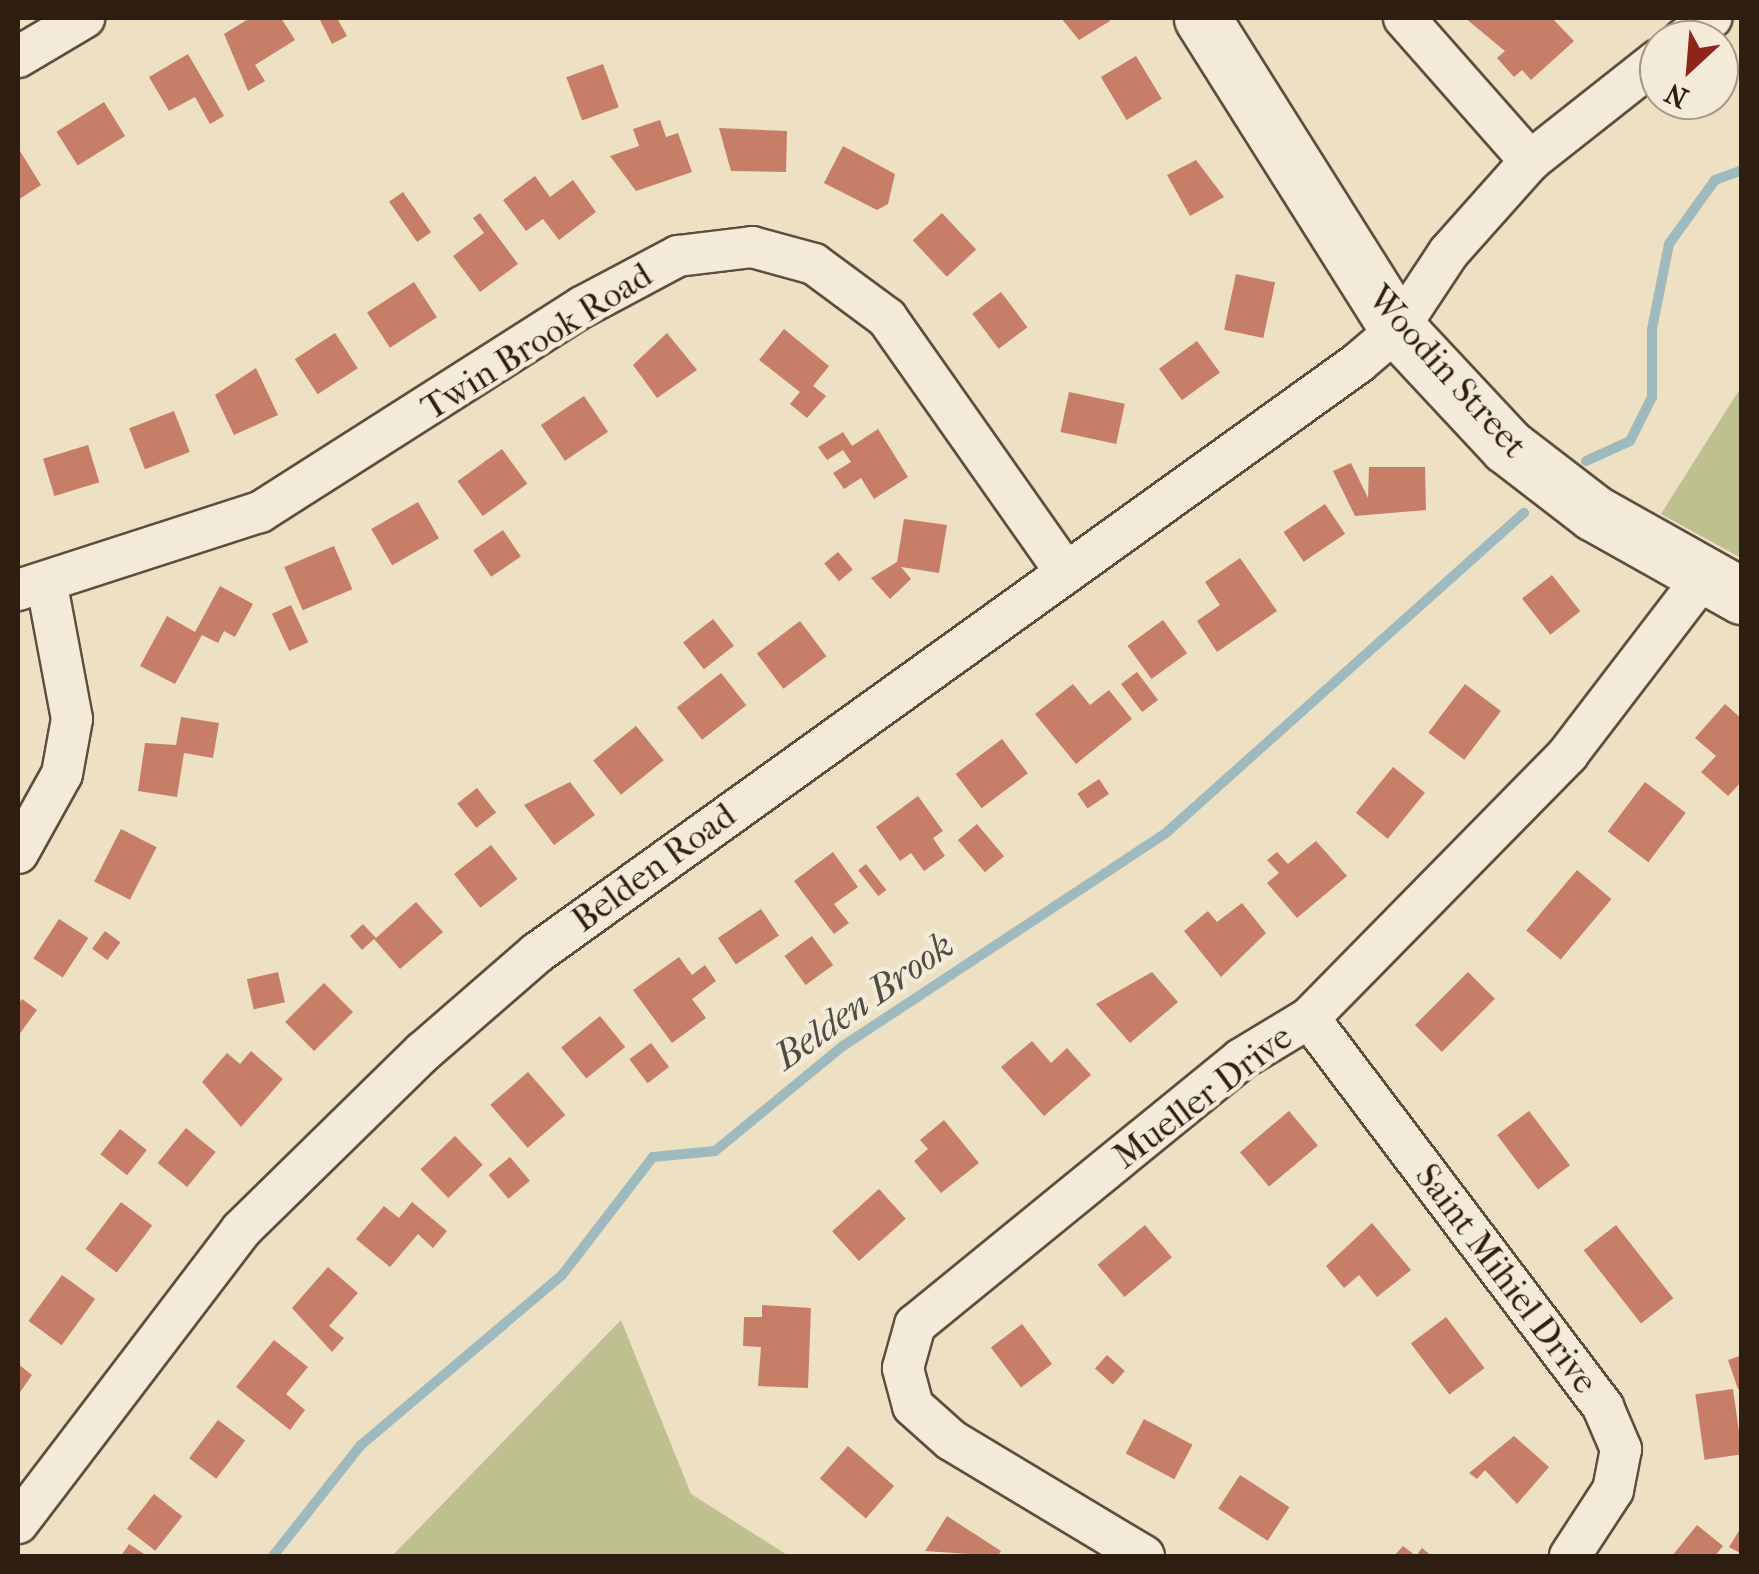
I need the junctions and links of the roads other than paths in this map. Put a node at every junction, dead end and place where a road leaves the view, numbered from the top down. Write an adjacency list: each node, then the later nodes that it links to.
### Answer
1 (84, 18): 4 (street)
2 (1202, 18): 7 (main road, Woodin Street)
3 (1404, 18): 6 (street)
4 (18, 56)
5 (1639, 75): 6 (street)
6 (1530, 160): 7 (street)
7 (1398, 330): 8 (street, Belden Road); 9 (main road, Woodin Street)
8 (1063, 568): 10 (street, Twin Brook Road); 13 (street, Belden Road)
9 (1723, 586): 12 (street, Mueller Drive)
10 (32, 588): 11 (street)
11 (18, 853)
12 (1309, 1018): 14 (street, Mueller Drive); 15 (street, Saint Mihiel Drive)
13 (18, 1523)
14 (1144, 1556)
15 (1570, 1556)

